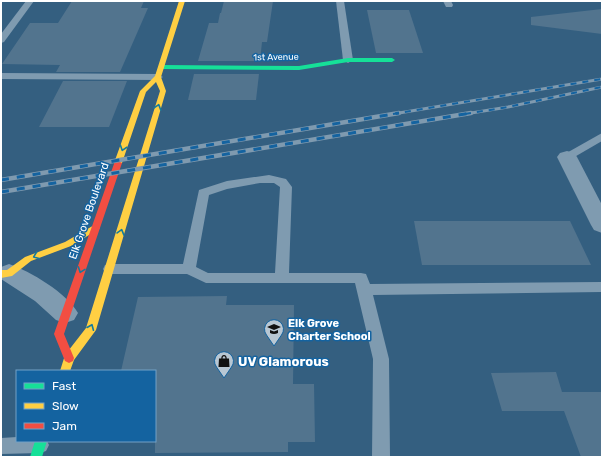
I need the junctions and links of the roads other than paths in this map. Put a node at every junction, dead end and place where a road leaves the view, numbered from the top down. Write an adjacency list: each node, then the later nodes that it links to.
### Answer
1 (30, 1): 4 (lane)
2 (182, 1): 7 (main road)
3 (340, 1): 5 (lane)
4 (1, 40)
5 (348, 60): 6 (main road, 1st Avenue); 7 (main road, 1st Avenue)
6 (392, 60)
7 (161, 67): 9 (main road)
8 (1, 76): 9 (lane)
9 (158, 77): 12 (main road, Elk Grove Boulevard, one-way to 12); 16 (main road, one-way to 9)
10 (602, 136): 11 (lane)
11 (567, 157): 13 (street)
12 (99, 224): 17 (main road, one-way to 17); 21 (main road, Elk Grove Boulevard, one-way to 21)
13 (602, 225)
14 (100, 258): 16 (main road)
15 (189, 269): 16 (lane); 18 (lane); 18 (lane)
16 (110, 270): 22 (main road, one-way to 16)
17 (5, 273): 21 (street)
18 (282, 278): 19 (lane)
19 (362, 284): 20 (lane); 26 (lane)
20 (602, 287)
21 (65, 313): 22 (main road, Elk Grove Boulevard)
22 (69, 358): 23 (main road)
23 (64, 370)
24 (1, 446): 25 (lane)
25 (39, 448)
26 (381, 457)

